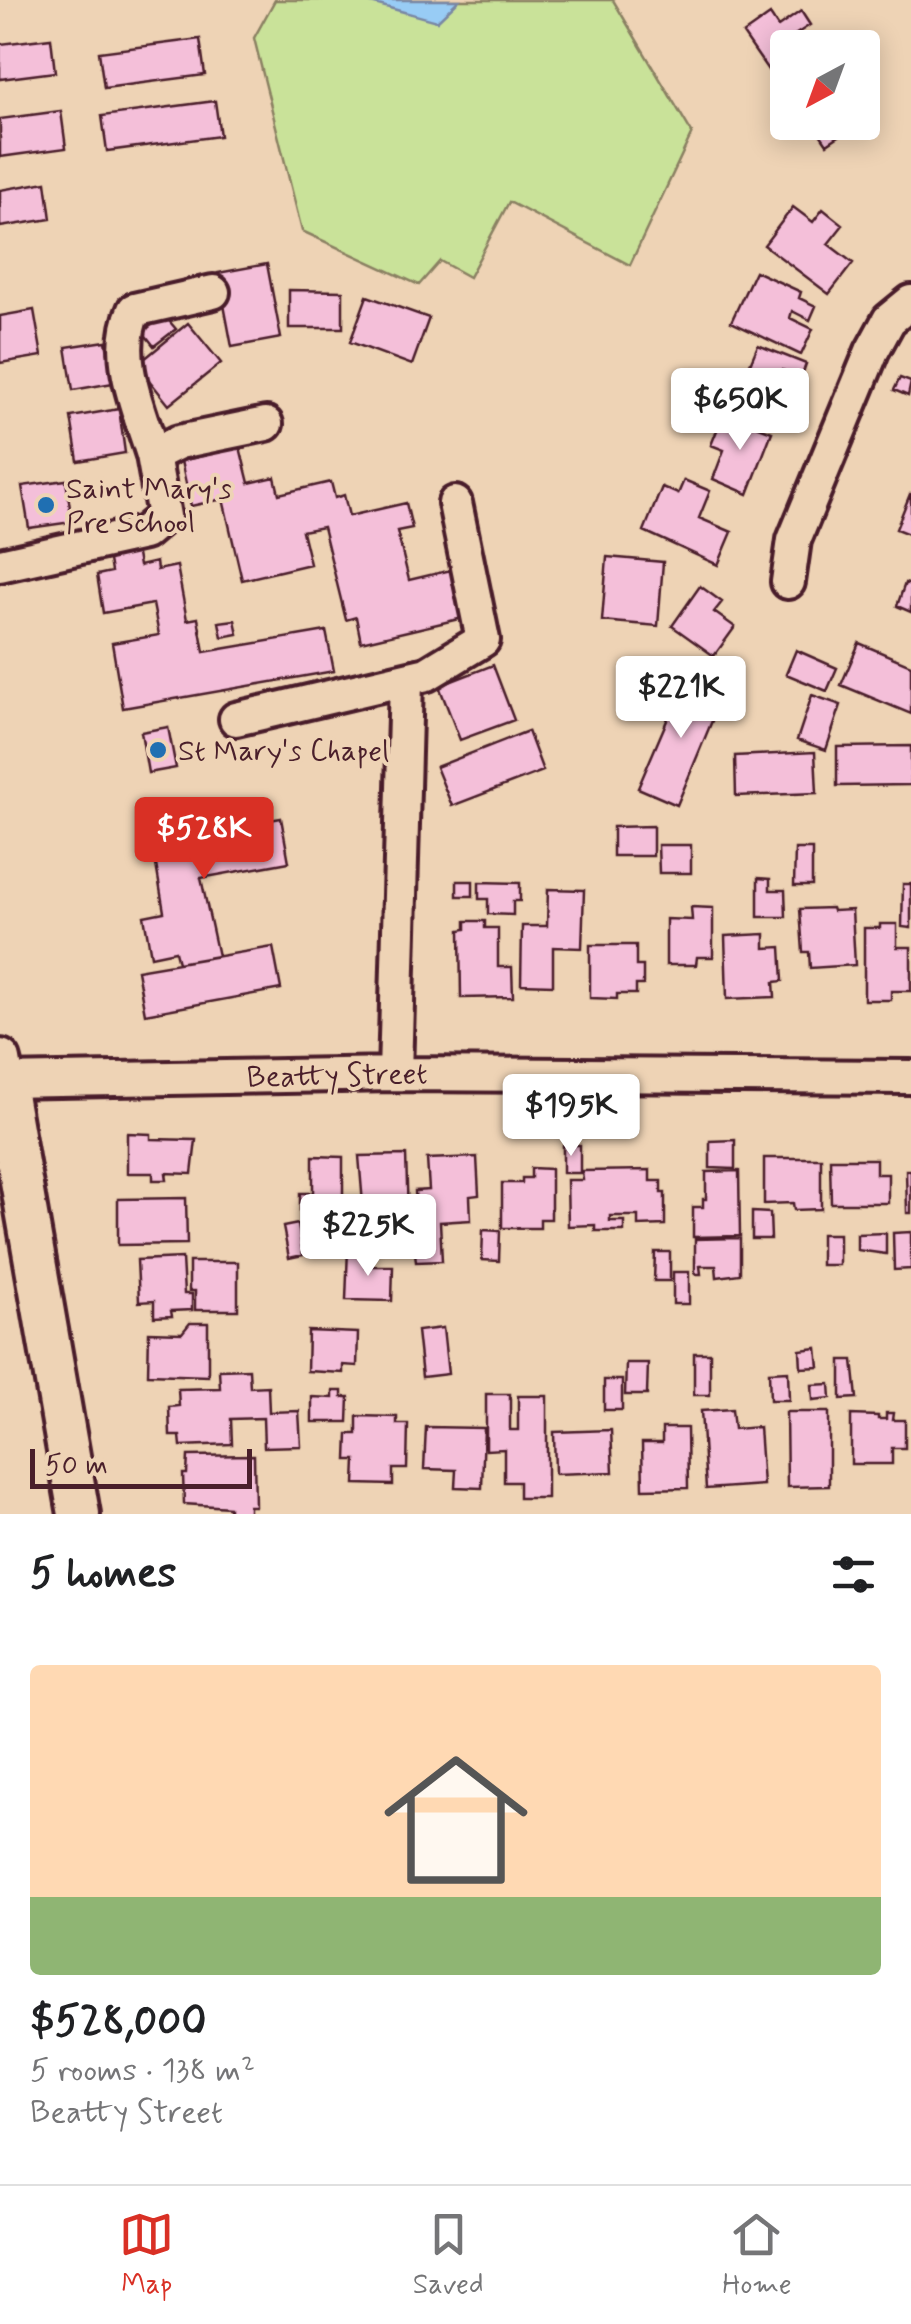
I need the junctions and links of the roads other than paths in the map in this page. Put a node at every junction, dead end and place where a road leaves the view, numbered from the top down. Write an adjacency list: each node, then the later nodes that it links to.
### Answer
1 (213, 292): 4 (street)
2 (911, 302): 7 (street)
3 (266, 424): 4 (street)
4 (153, 455): 6 (street)
5 (455, 503): 8 (street)
6 (0, 565)
7 (788, 582)
8 (406, 680): 9 (street); 11 (street)
9 (236, 720)
10 (2, 1070): 11 (street, Beatty Street); 13 (main road)
11 (394, 1074): 12 (street, Beatty Street)
12 (911, 1077)
13 (79, 1514)

